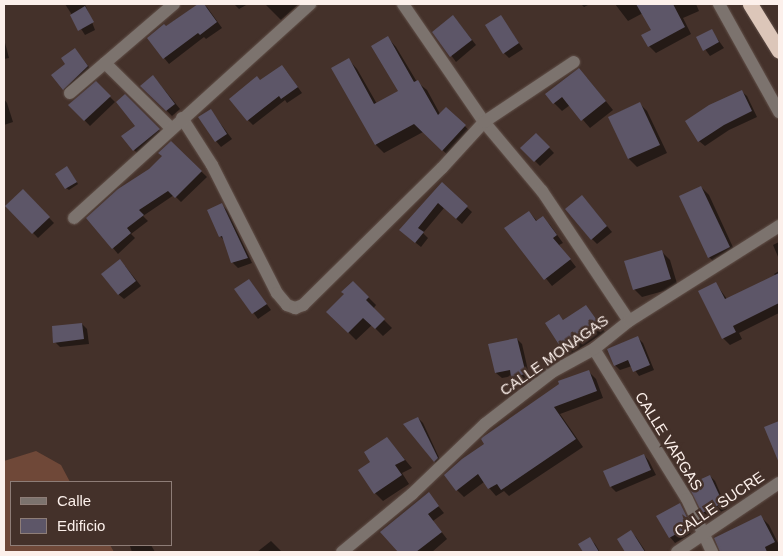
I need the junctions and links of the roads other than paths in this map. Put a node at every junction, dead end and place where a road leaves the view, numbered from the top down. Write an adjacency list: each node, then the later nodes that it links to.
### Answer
1 (174, 4): 8 (street)
2 (310, 4): 11 (street)
3 (403, 4): 12 (street)
4 (719, 4): 10 (street)
5 (750, 4): 6 (highway)
6 (779, 52)
7 (574, 62): 12 (street)
8 (105, 63): 9 (street); 13 (street)
9 (70, 93)
10 (779, 112)
11 (182, 118): 12 (street); 13 (street)
12 (484, 122): 16 (street)
13 (171, 128): 14 (street)
14 (74, 218)
15 (779, 226): 16 (street, CALLE MONAGAS)
16 (629, 321): 17 (street, CALLE MONAGAS)
17 (594, 349): 19 (street, CALLE VARGAS); 20 (street, CALLE MONAGAS)
18 (779, 483): 19 (street, CALLE SUCRE)
19 (703, 533): 21 (street, CALLE SUCRE); 22 (street, CALLE VARGAS)
20 (342, 552)
21 (677, 552)
22 (712, 552)

